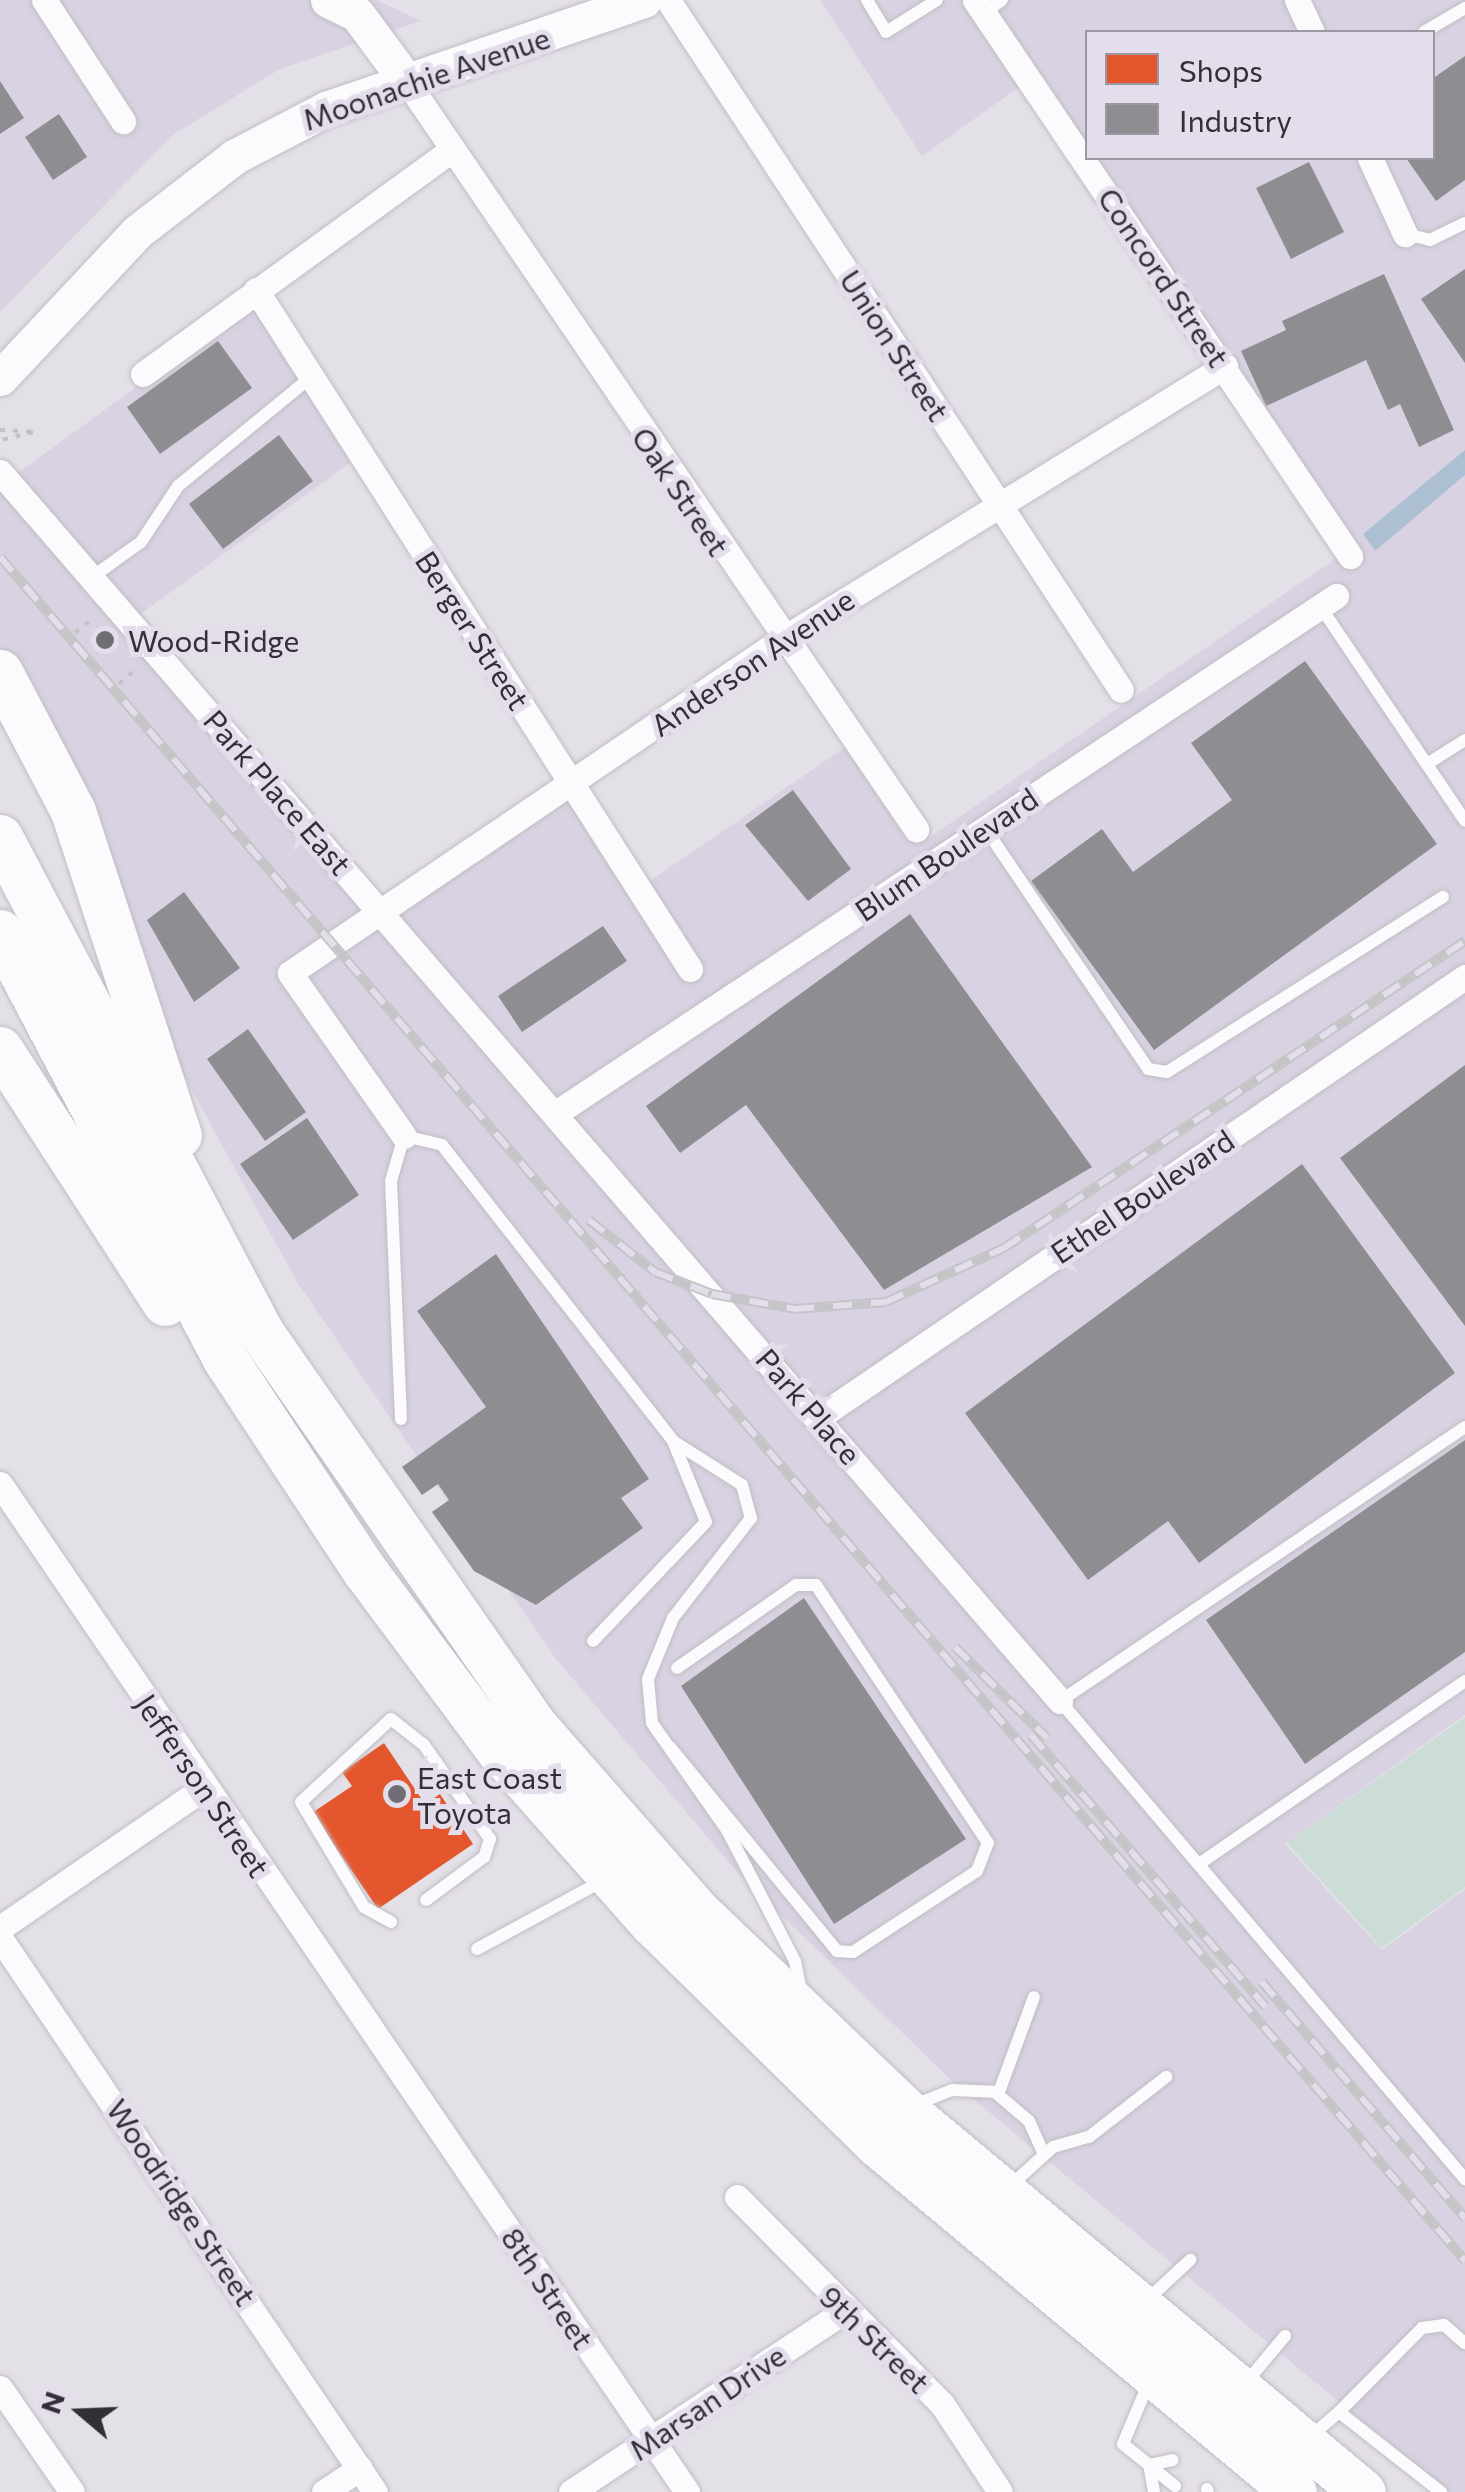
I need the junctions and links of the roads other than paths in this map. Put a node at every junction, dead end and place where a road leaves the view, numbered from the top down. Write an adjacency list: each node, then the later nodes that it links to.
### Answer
1 (44, 0): 13 (street)
2 (328, 0): 12 (main road)
3 (644, 0): 12 (main road, Moonachie Avenue)
4 (668, 0): 26 (street, Union Street)
5 (867, 0): 6 (lane)
6 (936, 0)
7 (1297, 0): 10 (street)
8 (987, 4): 15 (street, Concord Street)
9 (1465, 8): 11 (lane)
10 (1311, 30)
11 (1427, 30)
12 (404, 80): 14 (street, Oak Street); 23 (main road, Moonachie Avenue)
13 (123, 120)
14 (452, 150): 20 (street); 30 (street, Oak Street)
15 (1085, 153)
16 (1090, 160): 21 (street, Concord Street)
17 (1371, 160): 19 (street)
18 (1465, 224): 19 (lane)
19 (1405, 234)
20 (256, 290): 22 (street); 24 (street, Berger Street)
21 (1225, 366): 26 (street, Anderson Avenue); 27 (street, Concord Street)
22 (143, 374)
23 (0, 378)
24 (311, 378): 28 (lane); 35 (street, Berger Street)
25 (0, 472): 28 (street, Park Place East)
26 (998, 501): 30 (street, Anderson Avenue); 32 (street, Union Street)
27 (1350, 556)
28 (92, 577): 41 (street, Park Place East)
29 (1328, 601): 34 (lane); 37 (street, Blum Boulevard)
30 (781, 640): 35 (street, Anderson Avenue); 38 (street, Oak Street)
31 (0, 672): 48 (highway)
32 (1122, 690)
33 (1465, 740): 34 (lane)
34 (1426, 764): 36 (lane)
35 (572, 785): 41 (street, Anderson Avenue); 43 (street, Berger Street)
36 (1465, 821)
37 (985, 828): 40 (lane); 46 (street, Blum Boulevard)
38 (916, 829)
39 (0, 838): 48 (highway)
40 (1442, 897)
41 (382, 912): 46 (street, Park Place East); 47 (street, Anderson Avenue)
42 (0, 932): 54 (highway)
43 (690, 969)
44 (1465, 977): 49 (street, Ethel Boulevard)
45 (0, 1049): 54 (highway)
46 (556, 1112): 49 (street, Park Place)
47 (404, 1136): 50 (lane); 52 (lane)
48 (222, 1266): 69 (highway)
49 (819, 1416): 58 (street, Park Place)
50 (401, 1419)
51 (1465, 1426): 58 (lane)
52 (673, 1441): 55 (lane); 59 (lane)
53 (0, 1484): 60 (street, Jefferson Street)
54 (364, 1571): 62 (highway)
55 (593, 1640)
56 (677, 1668): 59 (lane)
57 (1465, 1680): 61 (lane)
58 (1060, 1701): 61 (lane)
59 (670, 1747): 69 (lane)
60 (204, 1788): 65 (street); 71 (street, Jefferson Street)
61 (1199, 1864): 75 (lane)
62 (608, 1878): 67 (lane); 83 (highway)
63 (426, 1900): 64 (lane)
64 (391, 1922)
65 (0, 1928)
66 (0, 1938): 90 (street, Woodridge Street)
67 (477, 1949)
68 (1034, 1997): 72 (lane)
69 (805, 2016): 73 (highway)
70 (1166, 2077): 74 (lane)
71 (408, 2085): 87 (street, 8th Street)
72 (996, 2093): 73 (lane); 74 (lane)
73 (905, 2110): 76 (highway)
74 (1044, 2154): 76 (lane)
75 (1465, 2179)
76 (1000, 2196): 79 (highway)
77 (737, 2197): 80 (street, 9th Street)
78 (1190, 2260): 79 (lane)
79 (1139, 2309): 85 (highway)
80 (843, 2312): 87 (street, Marsan Drive); 98 (street, 9th Street)
81 (1285, 2336): 85 (lane)
82 (1465, 2343): 86 (lane)
83 (1152, 2376): 89 (lane); 91 (highway)
84 (0, 2388): 93 (street)
85 (1239, 2391): 91 (highway)
86 (1340, 2412): 91 (lane); 101 (lane)
87 (652, 2438): 96 (street, Marsan Drive); 97 (street, 8th Street)
88 (1172, 2460): 89 (lane)
89 (1149, 2465): 92 (lane); 99 (lane)
90 (360, 2468): 94 (street); 95 (street, Woodridge Street)
91 (1283, 2476): 100 (highway)
92 (1175, 2486)
93 (72, 2492)
94 (324, 2492)
95 (376, 2492)
96 (571, 2492)
97 (687, 2492)
98 (1000, 2492)
99 (1154, 2492)
100 (1363, 2492)
101 (1441, 2492)

